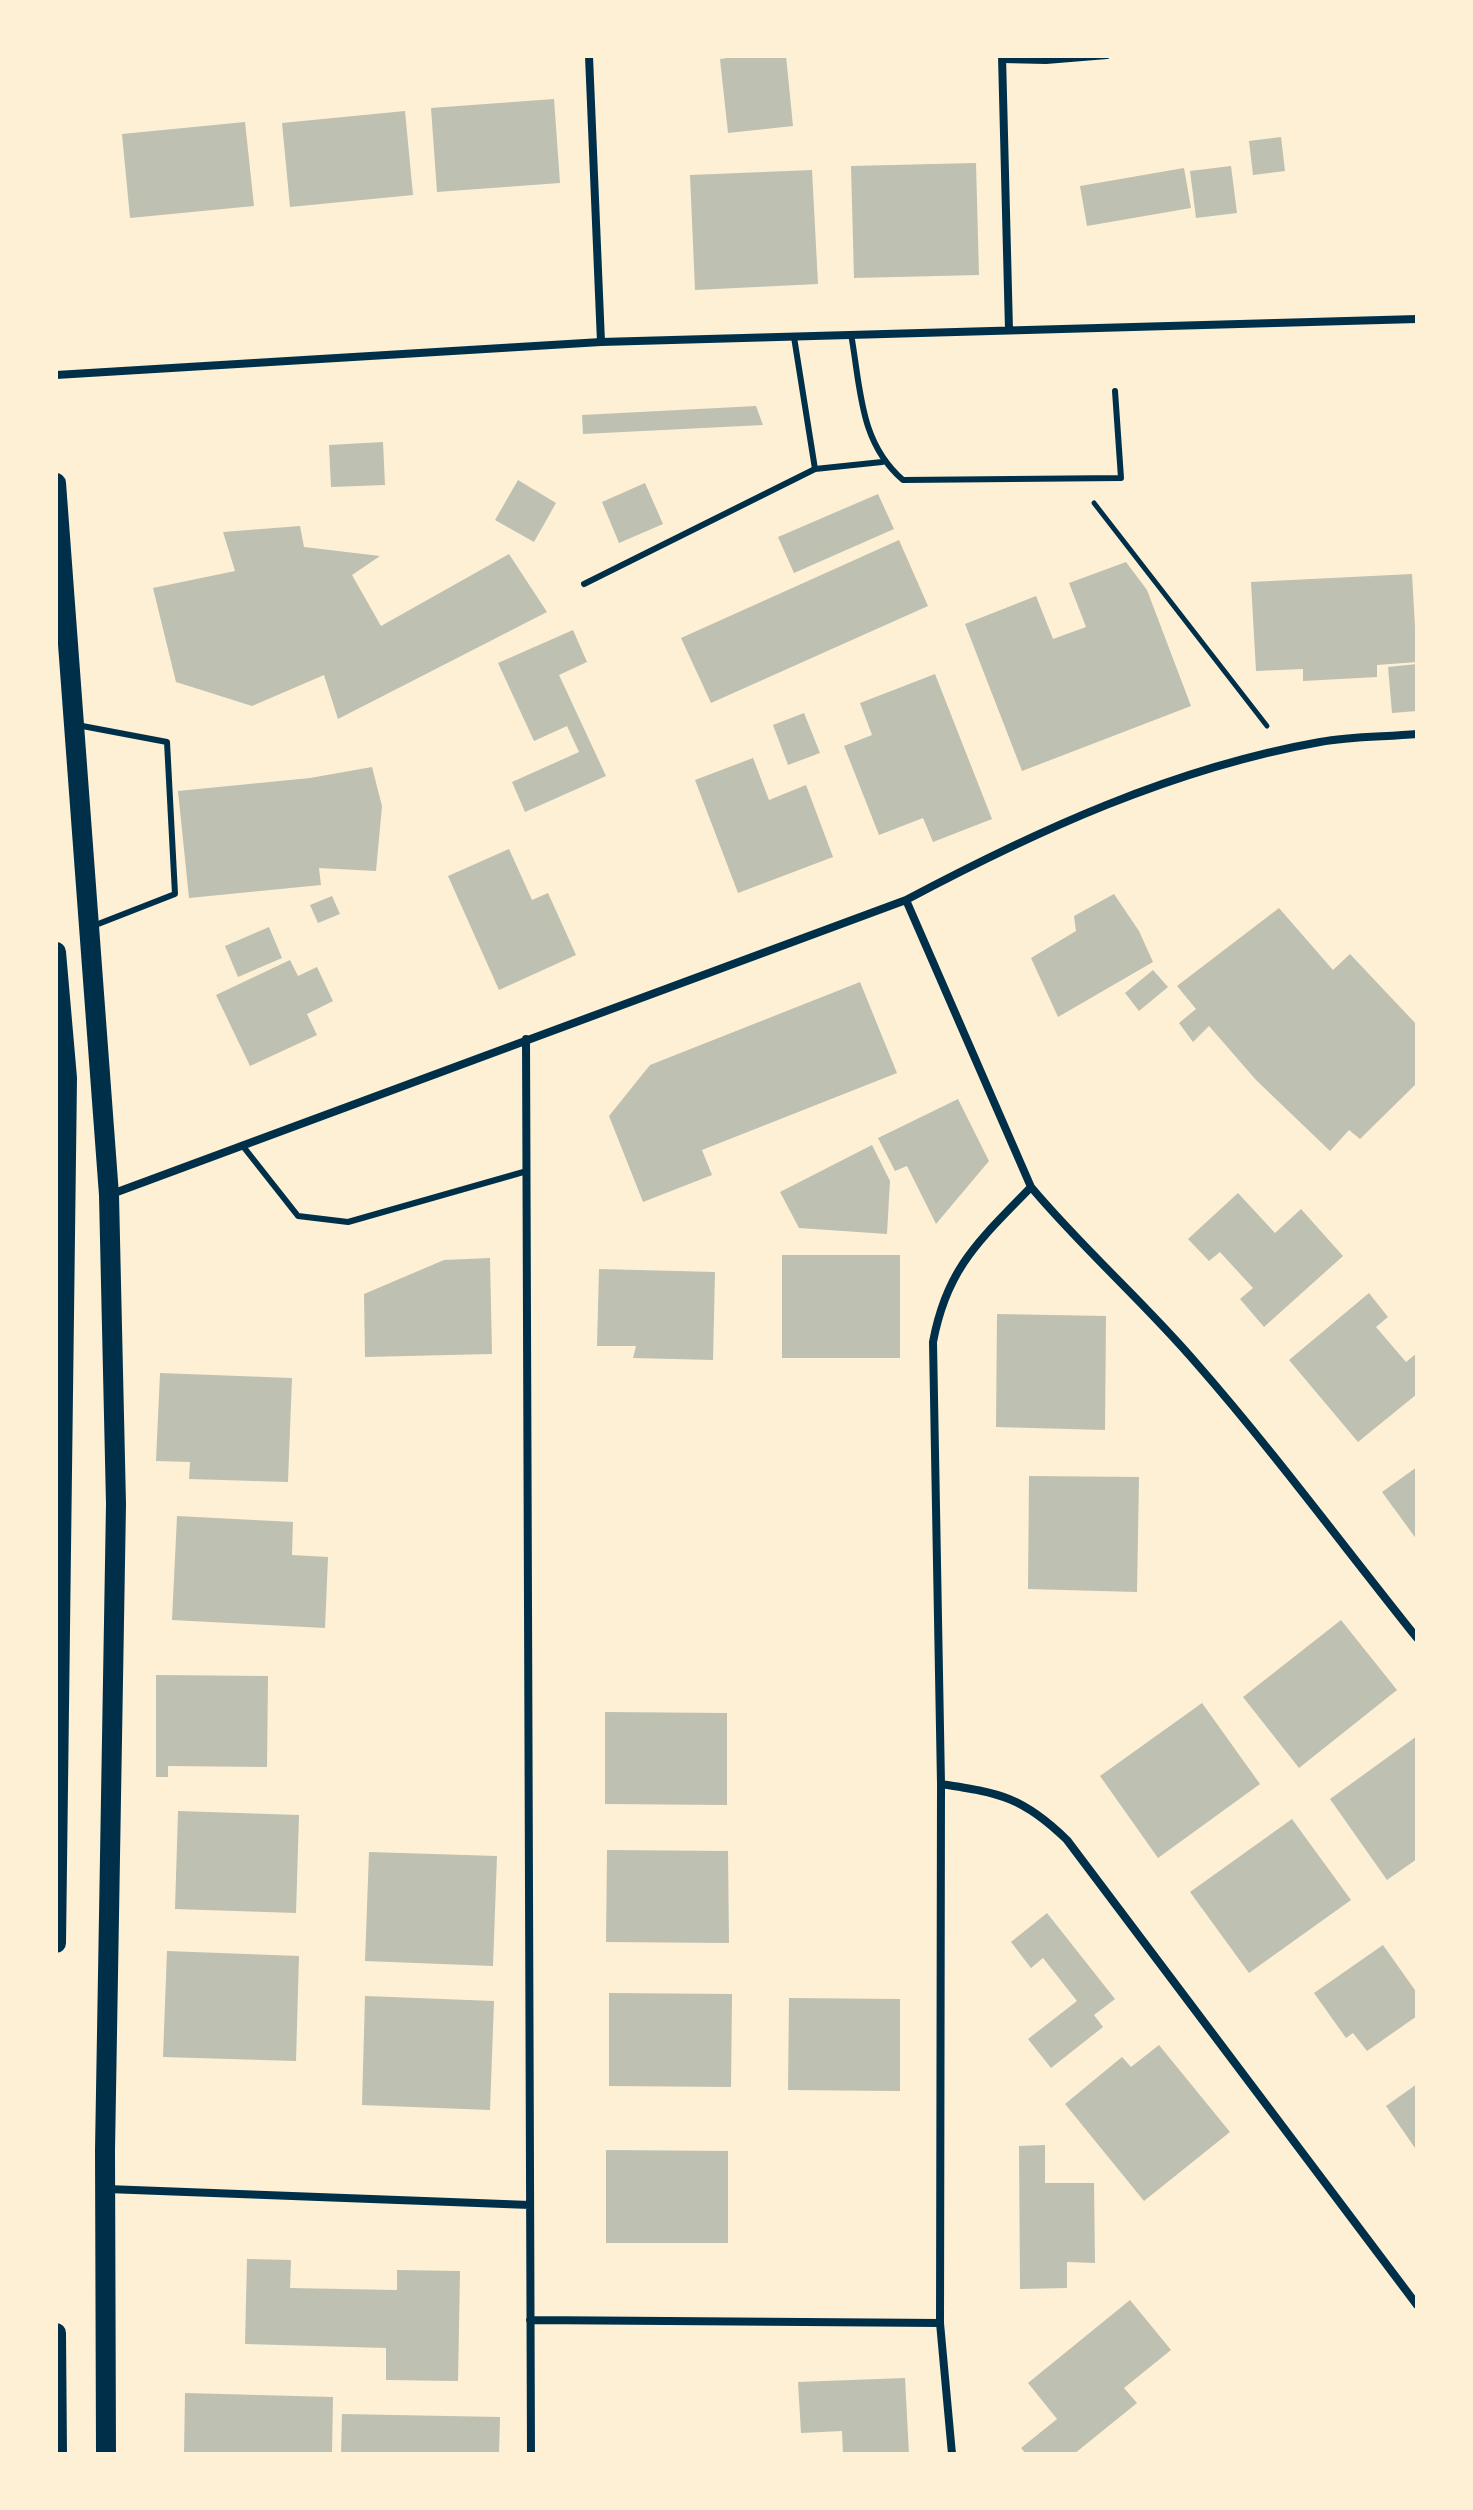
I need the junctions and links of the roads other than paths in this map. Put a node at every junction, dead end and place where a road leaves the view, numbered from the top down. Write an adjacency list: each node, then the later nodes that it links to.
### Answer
1 (589, 56): 8 (street)
2 (1107, 56): 3 (lane)
3 (1002, 58): 5 (street)
4 (1417, 319): 5 (street)
5 (1009, 330): 6 (street)
6 (851, 334): 7 (street); 11 (lane)
7 (794, 337): 8 (street); 12 (lane)
8 (601, 342): 9 (street)
9 (56, 375)
10 (1115, 391): 11 (lane)
11 (882, 462): 12 (lane)
12 (815, 469): 14 (lane)
13 (56, 483): 15 (main road)
14 (584, 584)
15 (74, 725): 18 (main road); 18 (lane)
16 (1417, 734): 17 (street)
17 (906, 900): 20 (street); 24 (street)
18 (89, 928): 25 (main road)
19 (56, 952): 21 (main road)
20 (526, 1039): 22 (street); 23 (street)
21 (62, 1069): 28 (main road)
22 (242, 1145): 23 (lane); 25 (street)
23 (527, 1171): 30 (street)
24 (1031, 1187): 26 (street); 27 (street)
25 (109, 1195): 29 (main road)
26 (1417, 1638)
27 (941, 1784): 31 (street); 33 (street)
28 (56, 1943)
29 (106, 2189): 30 (street); 36 (main road)
30 (530, 2205): 32 (street)
31 (1417, 2305)
32 (530, 2320): 33 (street); 37 (street)
33 (940, 2323): 38 (street)
34 (56, 2333): 35 (main road)
35 (57, 2454)
36 (106, 2454)
37 (531, 2454)
38 (952, 2454)

